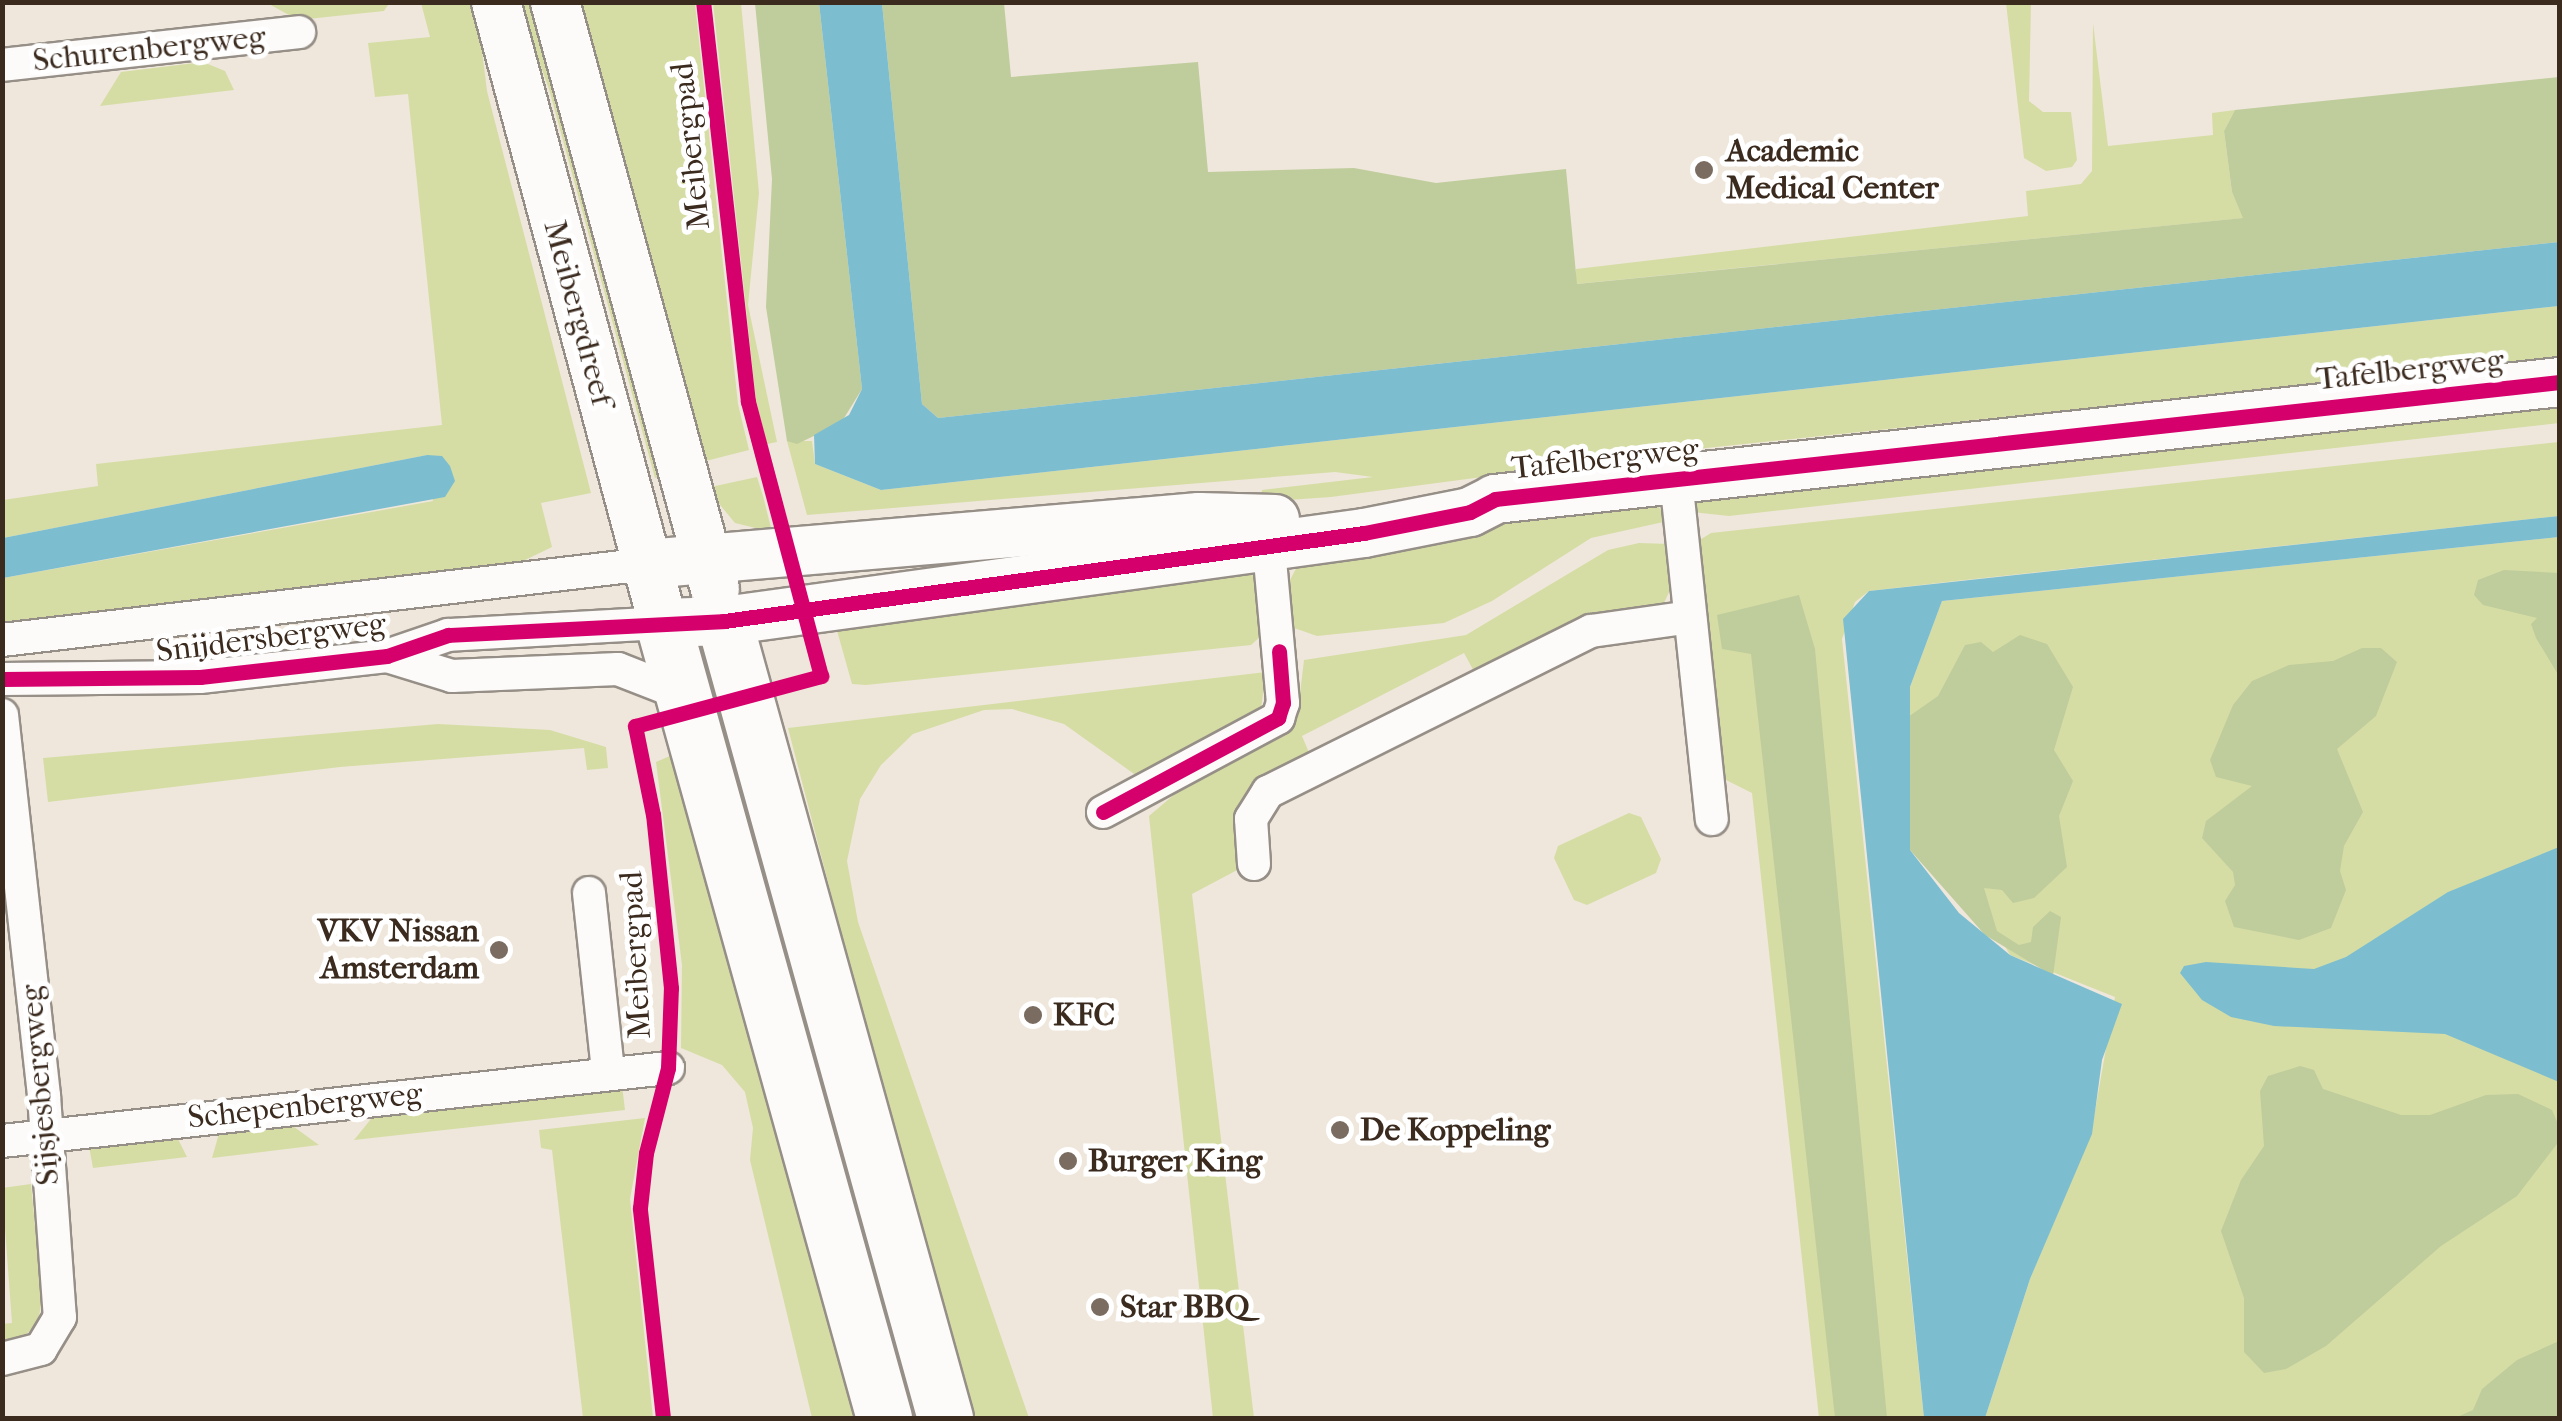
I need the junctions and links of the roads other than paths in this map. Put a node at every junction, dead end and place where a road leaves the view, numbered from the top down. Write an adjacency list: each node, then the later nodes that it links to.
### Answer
1 (496, 2): 9 (street, Meibergdreef)
2 (555, 2): 8 (street, Meibergdreef)
3 (300, 32): 4 (street, Schurenbergweg)
4 (2, 65)
5 (2560, 382): 6 (street, Tafelbergweg)
6 (1676, 478): 7 (street, Tafelbergweg); 10 (street, Tafelbergweg)
7 (1267, 532): 8 (street, Tafelbergweg); 11 (street, Tafelbergweg); 18 (street)
8 (708, 561): 9 (street, Tafelbergweg); 11 (street, Meibergdreef)
9 (647, 564): 12 (street, Meibergdreef); 13 (street, Snijdersbergweg)
10 (1690, 617): 19 (street, Tafelbergweg); 20 (street)
11 (724, 621): 12 (street, Tafelbergweg); 28 (highway)
12 (662, 623): 14 (street, Snijdersbergweg); 16 (highway)
13 (2, 640)
14 (386, 656): 15 (street, Snijdersbergweg); 16 (street, Snijdersbergweg)
15 (2, 678)
16 (682, 694): 27 (highway)
17 (2, 715): 24 (street, Sijsjesbergweg)
18 (1103, 812)
19 (1712, 818)
20 (1254, 864)
21 (588, 893): 23 (street)
22 (668, 1068): 23 (street, Schepenbergweg)
23 (608, 1072): 24 (street, Schepenbergweg)
24 (46, 1136): 25 (street, Schepenbergweg); 26 (street, Sijsjesbergweg)
25 (2, 1140)
26 (2, 1359)
27 (884, 1418)
28 (945, 1418)

